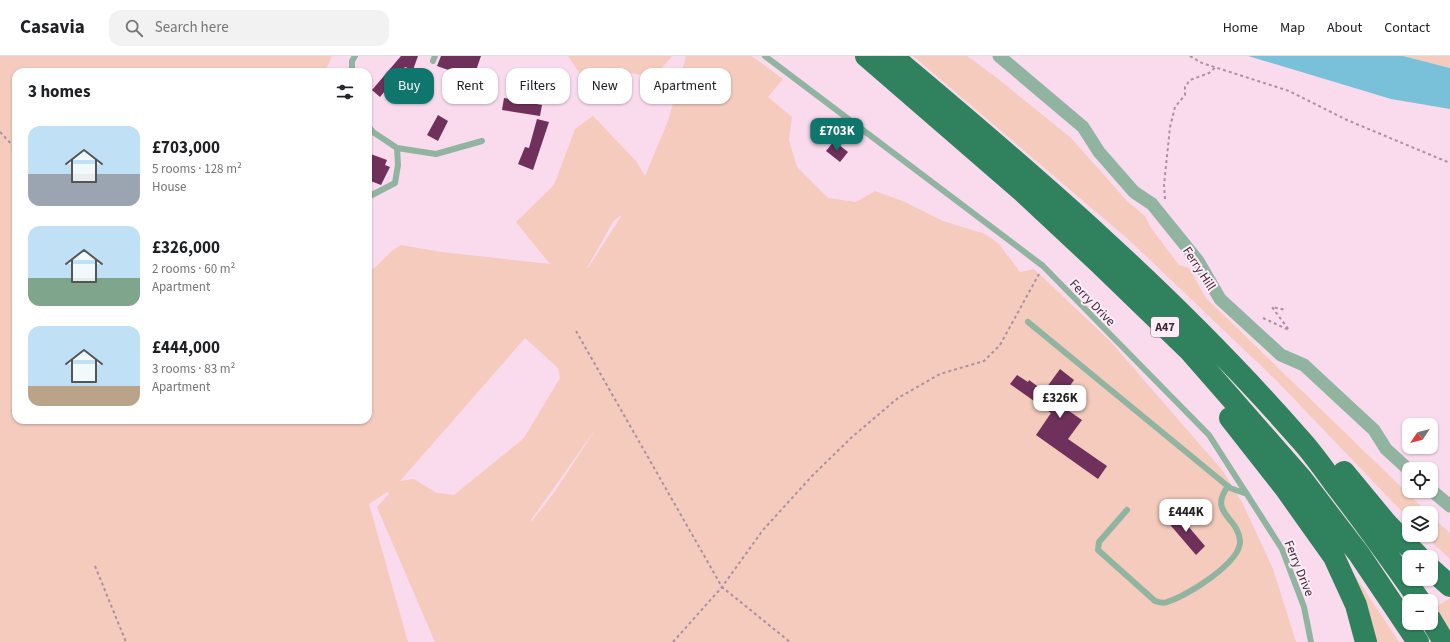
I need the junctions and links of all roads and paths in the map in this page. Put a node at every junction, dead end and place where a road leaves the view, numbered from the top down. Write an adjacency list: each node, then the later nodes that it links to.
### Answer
1 (355, 56): 8 (lane)
2 (765, 56): 19 (lane, Ferry Drive)
3 (866, 56): 18 (highway, A47)
4 (892, 56): 17 (highway, A47)
5 (999, 56): 24 (street, Ferry Hill)
6 (1190, 56): 7 (path)
7 (1217, 66): 14 (path); 15 (path)
8 (352, 68)
9 (372, 131): 13 (lane)
10 (0, 132): 12 (path)
11 (482, 141): 13 (lane)
12 (12, 145)
13 (397, 148): 16 (lane)
14 (1450, 164)
15 (1164, 185)
16 (372, 195)
17 (1121, 255): 30 (highway, A47); 35 (highway, A47)
18 (1099, 262): 41 (highway, A47); 42 (highway, A47)
19 (1043, 266): 26 (lane, Ferry Drive); 34 (path)
20 (1286, 310): 21 (path)
21 (1263, 318)
22 (1028, 322): 25 (lane)
23 (576, 331): 34 (path)
24 (1402, 464)
25 (1228, 486): 26 (lane); 29 (lane)
26 (1247, 494): 40 (lane, Ferry Drive)
27 (1438, 496): 28 (street)
28 (1450, 506)
29 (1127, 510)
30 (1412, 550)
31 (95, 566): 37 (path)
32 (1438, 575): 33 (highway)
33 (1450, 586)
34 (722, 587): 38 (path); 39 (path)
35 (1415, 594)
36 (1437, 630): 43 (highway)
37 (126, 642)
38 (673, 642)
39 (790, 642)
40 (1311, 642)
41 (1366, 642)
42 (1418, 642)
43 (1444, 642)

